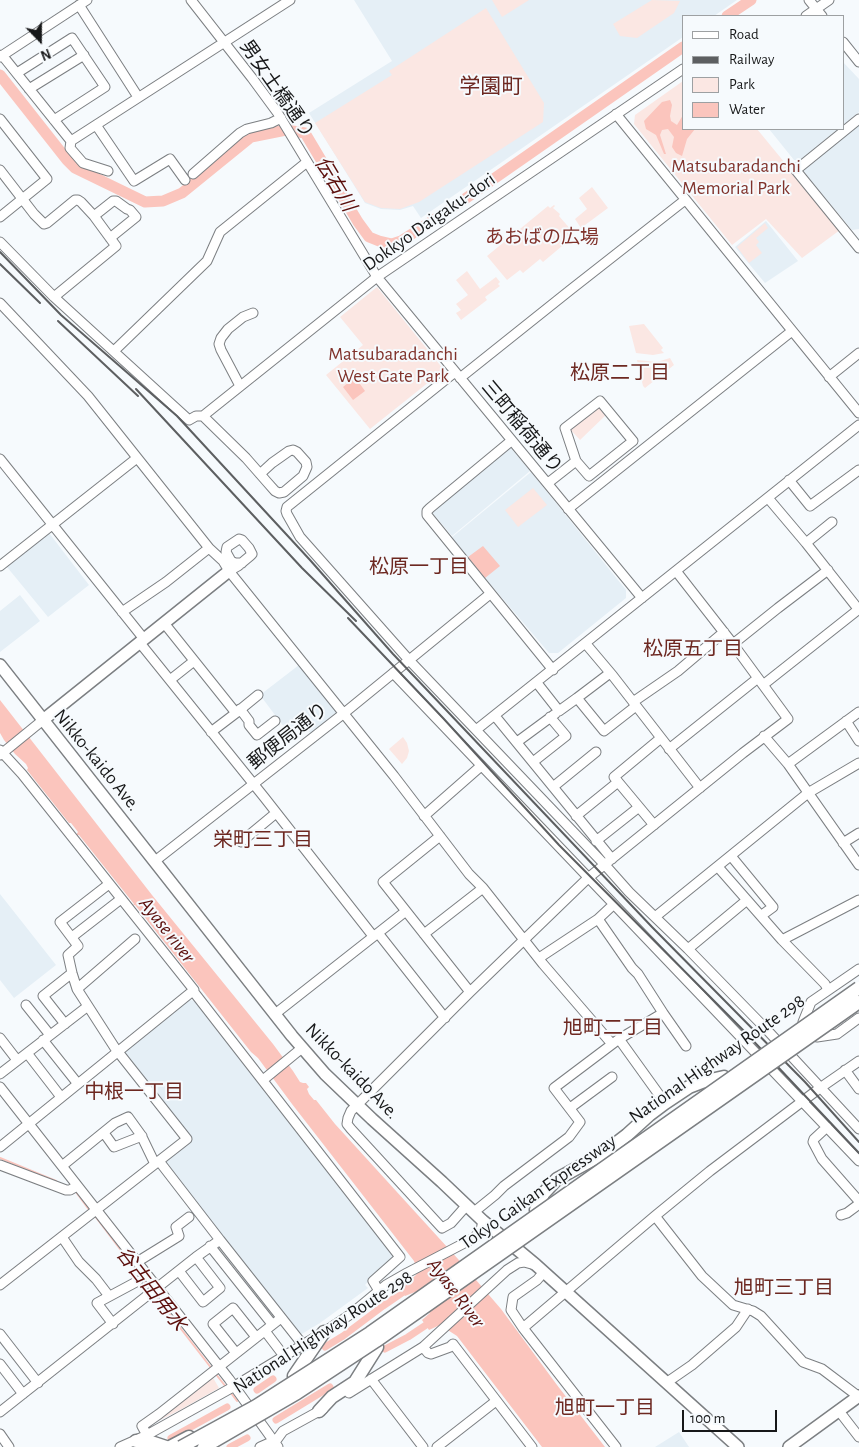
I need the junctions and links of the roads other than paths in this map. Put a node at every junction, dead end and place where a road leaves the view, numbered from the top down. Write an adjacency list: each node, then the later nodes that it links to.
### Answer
1 (191, 0): 7 (street, 男女土橋通り)
2 (290, 0): 7 (street)
3 (809, 0): 6 (street)
4 (829, 0): 6 (street)
5 (83, 2): 10 (street); 15 (street)
6 (819, 13)
7 (224, 42): 15 (street); 20 (street, 男女土橋通り)
8 (844, 43): 11 (street)
9 (84, 55): 13 (street); 14 (street); 19 (street)
10 (1, 56): 13 (street)
11 (859, 62)
12 (682, 69): 16 (street, Dokkyo Daigaku-dori)
13 (17, 73): 14 (street)
14 (29, 89): 19 (street)
15 (138, 98): 21 (street)
16 (616, 114): 31 (street); 37 (street, Dokkyo Daigaku-dori)
17 (859, 118): 22 (street)
18 (0, 119): 30 (street)
19 (54, 120): 24 (street)
20 (282, 120): 25 (street, 男女土橋通り); 28 (street)
21 (96, 125): 24 (street); 29 (street)
22 (844, 130)
23 (844, 130): 36 (street)
24 (71, 141): 27 (street)
25 (307, 162): 37 (street, 男女土橋通り); 42 (street)
26 (0, 170): 30 (street)
27 (108, 171)
28 (193, 174)
29 (185, 180)
30 (23, 199): 32 (street); 33 (street)
31 (685, 200): 41 (street); 44 (street)
32 (94, 216): 34 (street); 34 (street)
33 (0, 217)
34 (110, 238): 38 (street)
35 (0, 242): 38 (street)
36 (859, 248)
37 (377, 277): 44 (street, 三町稲荷通り); 46 (street, Dokkyo Daigaku-dori)
38 (54, 297): 42 (street)
39 (1, 306): 51 (street)
40 (253, 313): 46 (street)
41 (792, 331): 45 (street); 61 (street)
42 (114, 351): 48 (street)
43 (859, 353): 45 (street)
44 (457, 375): 50 (street, 三町稲荷通り); 79 (street)
45 (829, 377): 47 (street)
46 (240, 386): 48 (street, Dokkyo Daigaku-dori)
47 (859, 413)
48 (203, 416): 52 (street)
49 (859, 425): 58 (street)
50 (511, 441): 59 (street, 三町稲荷通り); 70 (street)
51 (138, 458): 63 (street); 65 (street)
52 (246, 458): 55 (street); 57 (street)
53 (0, 459): 63 (street)
54 (576, 461): 54 (street); 59 (street)
55 (272, 463): 57 (street); 57 (street)
56 (859, 470): 58 (street)
57 (260, 474)
58 (789, 480): 60 (street)
59 (548, 484): 61 (street, 三町稲荷通り)
60 (768, 498): 64 (street); 69 (street)
61 (568, 509): 71 (street, 三町稲荷通り)
62 (832, 522): 64 (street)
63 (52, 525): 66 (street); 73 (street)
64 (806, 543): 68 (street)
65 (209, 548): 67 (street); 73 (street)
66 (0, 566)
67 (230, 566): 67 (street); 74 (main road); 94 (street)
68 (828, 570): 72 (street); 78 (street)
69 (676, 571): 71 (street); 75 (street)
70 (490, 594): 79 (street, 郵便局通り); 82 (street)
71 (642, 598): 77 (street)
72 (859, 609): 86 (street)
73 (122, 612): 76 (street)
74 (164, 623): 76 (main road); 80 (street)
75 (724, 632): 78 (street); 90 (street)
76 (142, 641): 85 (street); 97 (main road)
77 (586, 644): 82 (street); 84 (street)
78 (733, 644): 86 (street)
79 (410, 660): 83 (street, 郵便局通り); 100 (street)
80 (194, 661): 85 (street); 91 (street)
81 (0, 665): 97 (main road, Nikko-kaido Ave.)
82 (553, 670): 87 (street)
83 (393, 673): 94 (street, 郵便局通り); 112 (street)
84 (610, 674): 89 (street); 90 (street)
85 (170, 680): 101 (street)
86 (761, 681): 102 (street); 106 (street)
87 (537, 683): 92 (street); 95 (street)
88 (258, 695): 91 (street)
89 (577, 698): 90 (street); 92 (street)
90 (634, 704): 103 (street)
91 (238, 711): 98 (street); 101 (street)
92 (559, 711): 96 (street)
93 (859, 712): 99 (street)
94 (343, 714): 114 (street, 郵便局通り); 120 (street)
95 (495, 716): 100 (street); 105 (street)
96 (550, 717): 105 (street); 109 (street)
97 (43, 720): 107 (street); 129 (main road, Nikko-kaido Ave.)
98 (275, 721)
99 (846, 721): 104 (street); 111 (street)
100 (476, 730): 130 (street)
101 (212, 732): 114 (street)
102 (764, 736): 111 (street); 116 (street)
103 (661, 738): 106 (street); 113 (street)
104 (859, 741)
105 (517, 742): 109 (street)
106 (669, 749): 116 (street)
107 (2, 752): 134 (street)
108 (596, 752): 115 (street)
109 (533, 762): 115 (street)
110 (859, 763): 117 (street)
111 (788, 764): 117 (street)
112 (481, 766): 120 (street); 133 (street)
113 (618, 782): 118 (street); 121 (street)
114 (253, 784): 119 (street); 129 (street, 郵便局通り)
115 (553, 787): 121 (street)
116 (700, 788): 122 (street)
117 (808, 793): 127 (street); 128 (street)
118 (639, 807): 122 (street); 125 (street)
119 (276, 813): 126 (street); 145 (street)
120 (424, 816): 124 (street)
121 (576, 816): 125 (street)
122 (654, 825): 130 (street)
123 (859, 833): 127 (street)
124 (440, 836): 135 (street); 140 (street)
125 (596, 840): 130 (street)
126 (241, 842)
127 (843, 843): 131 (street)
128 (731, 856): 132 (street); 141 (street)
129 (155, 861): 164 (main road, Nikko-kaido Ave.)
130 (609, 862): 133 (street); 142 (street)
131 (859, 865)
132 (718, 867): 137 (street); 142 (street)
133 (588, 878): 139 (street); 149 (street)
134 (109, 884): 136 (street); 146 (street)
135 (483, 888): 144 (street); 149 (street)
136 (121, 899): 146 (street); 158 (street)
137 (747, 900): 141 (street); 150 (street)
138 (859, 900): 148 (street)
139 (613, 905): 143 (street); 178 (street)
140 (406, 911): 144 (street); 145 (street)
141 (762, 915): 148 (street)
142 (655, 917): 150 (street)
143 (598, 919): 151 (street); 163 (street)
144 (424, 934): 159 (street)
145 (376, 935): 164 (street); 165 (street)
146 (72, 937): 153 (street)
147 (135, 939): 156 (street)
148 (782, 940): 157 (street)
149 (524, 941): 151 (street); 159 (street)
150 (688, 949): 172 (street)
151 (539, 958): 173 (street)
152 (859, 969): 157 (street)
153 (72, 973): 156 (street); 168 (street)
154 (859, 982): 167 (highway, National Highway Route 298)
155 (859, 988): 267 (highway, Tokyo Gaikan Expressway, bridge)
156 (77, 989): 162 (street)
157 (828, 990): 167 (street)
158 (193, 991): 176 (street); 187 (street)
159 (470, 992): 165 (street)
160 (859, 1005): 169 (highway, National Highway Route 298); 268 (highway, Tokyo Gaikan Expressway, bridge)
161 (26, 1006): 171 (street)
162 (88, 1006): 168 (street); 176 (street)
163 (663, 1013): 173 (street); 174 (street)
164 (275, 1014): 175 (main road, Nikko-kaido Ave.)
165 (445, 1018): 195 (street)
166 (859, 1018): 169 (street)
167 (803, 1022): 172 (highway, National Highway Route 298)
168 (65, 1024): 171 (street)
169 (817, 1037): 179 (highway, National Highway Route 298)
170 (0, 1038): 180 (street)
171 (46, 1038): 177 (street); 188 (street)
172 (776, 1040): 178 (highway, National Highway Route 298); 179 (street)
173 (615, 1042): 194 (street); 196 (street)
174 (686, 1046)
175 (302, 1048): 187 (street); 195 (main road, Nikko-kaido Ave.)
176 (118, 1051): 188 (street); 204 (street)
177 (27, 1053): 180 (street); 192 (street)
178 (757, 1054): 182 (street); 186 (highway, National Highway Route 298)
179 (790, 1056): 182 (highway, National Highway Route 298); 190 (street)
180 (17, 1060): 184 (street)
181 (859, 1061): 183 (street)
182 (771, 1070): 193 (street); 220 (highway, National Highway Route 298)
183 (845, 1070): 190 (street); 191 (street)
184 (0, 1074)
185 (612, 1077): 196 (street)
186 (724, 1077): 194 (highway); 211 (highway, National Highway Route 298)
187 (263, 1080): 228 (street)
188 (78, 1084): 192 (street)
189 (0, 1087): 197 (street)
190 (820, 1088): 193 (street); 199 (street)
191 (859, 1089)
192 (61, 1097): 197 (street)
193 (803, 1102): 198 (street); 213 (street)
194 (665, 1103): 211 (highway)
195 (357, 1106): 209 (main road, Nikko-kaido Ave.); 209 (street)
196 (570, 1108): 209 (street)
197 (29, 1124): 202 (street); 206 (street)
198 (827, 1127): 203 (street); 208 (street)
199 (859, 1129)
200 (104, 1133): 201 (street); 201 (street); 206 (street)
201 (142, 1136): 204 (street)
202 (0, 1147)
203 (859, 1161)
204 (157, 1162): 210 (street); 218 (street)
205 (0, 1164): 207 (street)
206 (62, 1166): 207 (street)
207 (77, 1186): 210 (street)
208 (859, 1203): 212 (street)
209 (470, 1209): 215 (main road, Nikko-kaido Ave.)
210 (96, 1210): 217 (street); 222 (street)
211 (536, 1210): 216 (highway, National Highway Route 298)
212 (841, 1215)
213 (655, 1216): 229 (street); 231 (street)
214 (189, 1217): 222 (street)
215 (483, 1222): 216 (main road, Nikko-kaido Ave.); 228 (street)
216 (500, 1236): 220 (main road, Nikko-kaido Ave.); 247 (highway, National Highway Route 298)
217 (62, 1237): 226 (street); 230 (street)
218 (220, 1240): 219 (street); 232 (street)
219 (210, 1246): 221 (street); 234 (street)
220 (516, 1250): 223 (main road, Nikko-kaido Ave.); 241 (highway, National Highway Route 298)
221 (196, 1257): 224 (street); 224 (street)
222 (137, 1262): 227 (street)
223 (540, 1269): 229 (main road, Nikko-kaido Ave.); 235 (street); 242 (street)
224 (179, 1271): 227 (street)
225 (138, 1281): 230 (street)
226 (0, 1285)
227 (157, 1288): 233 (street); 246 (street)
228 (379, 1291): 237 (street)
229 (565, 1292): 235 (street); 250 (main road, Nikko-kaido Ave.)
230 (109, 1296): 233 (street)
231 (748, 1309): 250 (street); 253 (street)
232 (281, 1318): 234 (street); 240 (street)
233 (113, 1324): 249 (street)
234 (272, 1324): 236 (street)
235 (523, 1328): 274 (street)
236 (264, 1331): 239 (street); 244 (street)
237 (324, 1332): 240 (street); 247 (highway)
238 (0, 1334): 249 (street)
239 (256, 1337): 243 (street); 243 (street)
240 (303, 1345): 244 (street)
241 (377, 1346): 256 (highway); 259 (highway, National Highway Route 298)
242 (423, 1347): 248 (street); 254 (street)
243 (236, 1353): 246 (street)
244 (284, 1356): 251 (street)
245 (0, 1364): 252 (street)
246 (219, 1367): 251 (street); 262 (street)
247 (294, 1376): 255 (highway, National Highway Route 298)
248 (371, 1379): 256 (street); 271 (street)
249 (38, 1383): 252 (street)
250 (666, 1383): 275 (main road, Nikko-kaido Ave.)
251 (233, 1387): 255 (street); 262 (street)
252 (23, 1394): 258 (street)
253 (859, 1396): 257 (main road)
254 (496, 1401): 272 (street); 273 (street)
255 (247, 1405): 259 (street); 266 (highway, National Highway Route 298)
256 (319, 1411): 263 (street)
257 (839, 1411): 261 (street); 276 (main road)
258 (0, 1412)
259 (259, 1422): 263 (street); 269 (highway, National Highway Route 298)
260 (0, 1434): 264 (street)
261 (859, 1437)
262 (141, 1438): 265 (street); 266 (highway)
263 (276, 1445): 270 (street)
264 (9, 1447)
265 (120, 1447)
266 (168, 1447)
267 (181, 1447)
268 (204, 1447)
269 (213, 1447)
270 (260, 1447)
271 (423, 1447)
272 (437, 1447)
273 (532, 1447)
274 (616, 1447)
275 (738, 1447)
276 (789, 1447)

